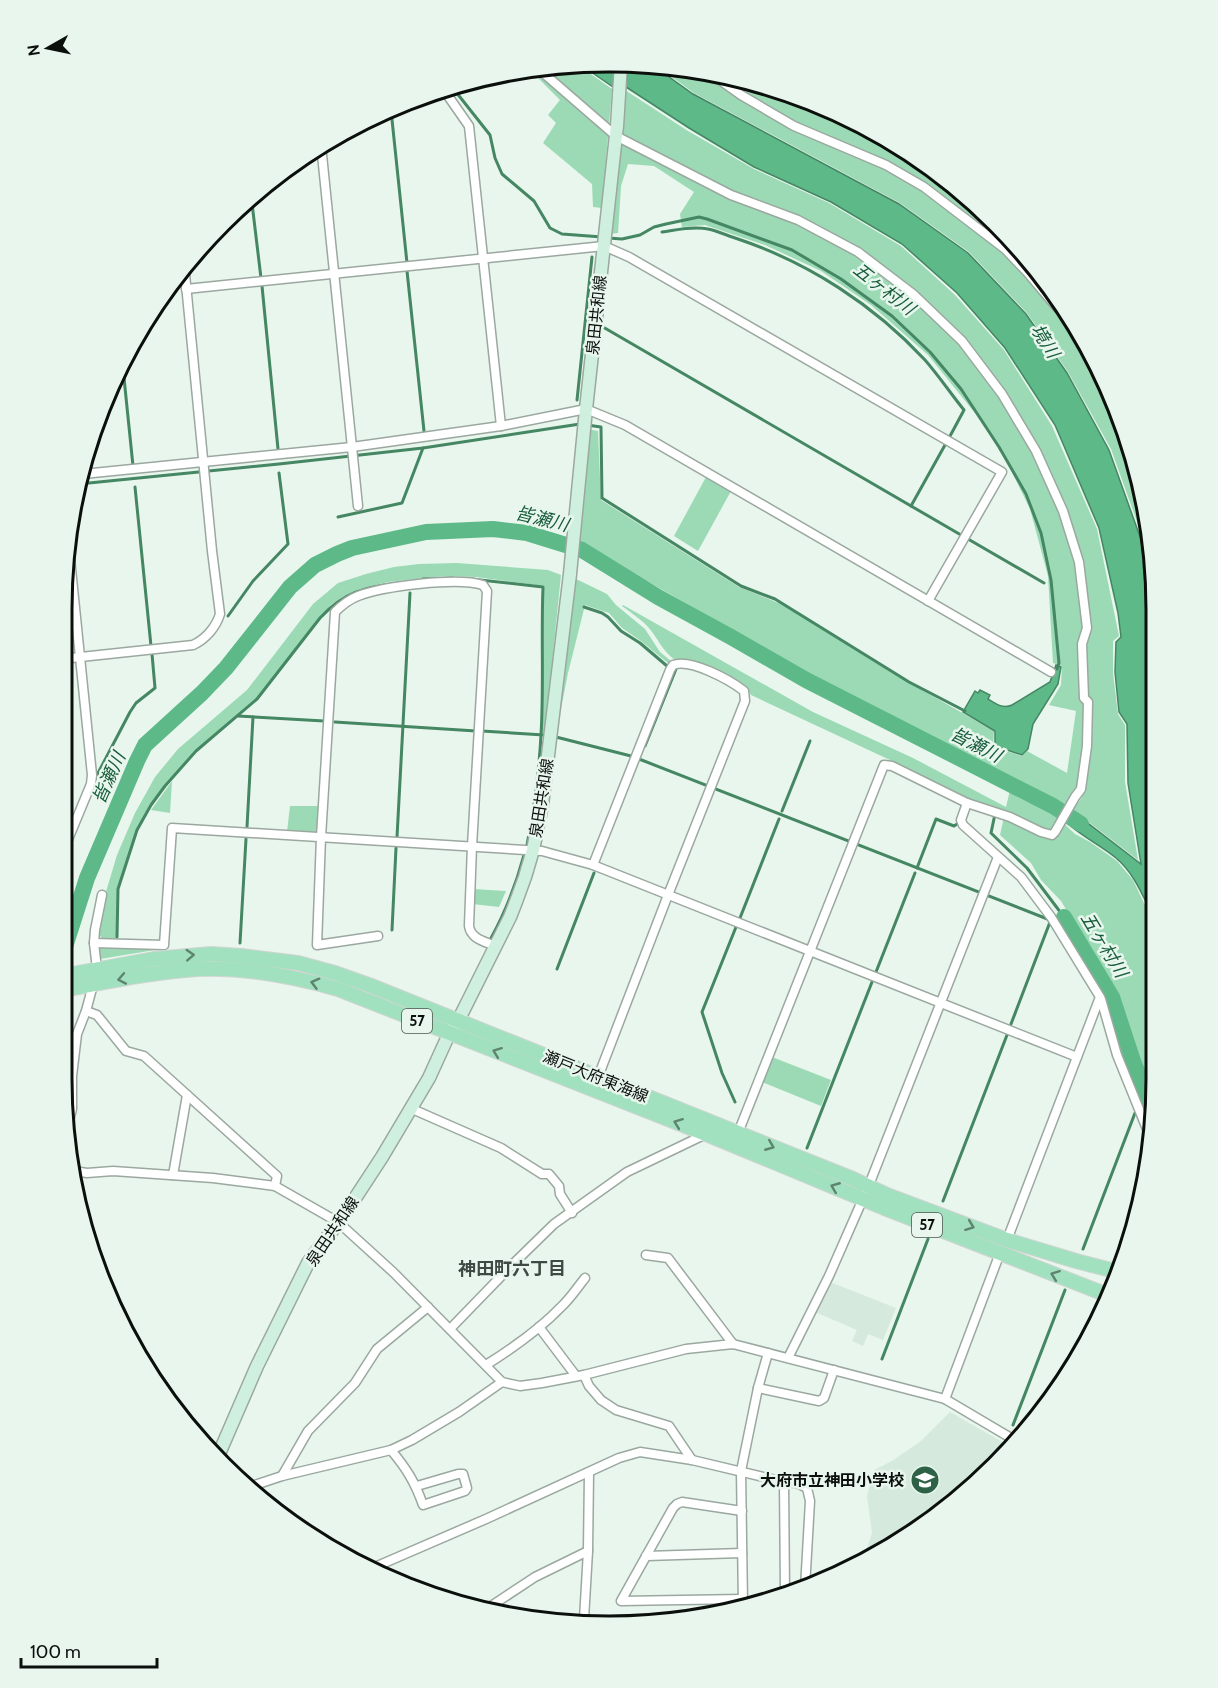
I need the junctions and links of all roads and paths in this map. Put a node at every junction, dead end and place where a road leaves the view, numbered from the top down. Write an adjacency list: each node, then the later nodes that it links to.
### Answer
1 (620, 72): 5 (main road, 泉田共和線)
2 (547, 76): 5 (street)
3 (726, 85): 9 (street)
4 (448, 96): 8 (street)
5 (616, 131): 7 (main road, 泉田共和線); 24 (street)
6 (322, 156): 10 (street)
7 (604, 245): 8 (street); 13 (main road, 泉田共和線); 20 (street)
8 (483, 260): 10 (street); 14 (street)
9 (1026, 271)
10 (334, 274): 12 (street); 15 (street)
11 (185, 279): 12 (street)
12 (186, 289): 16 (street)
13 (586, 412): 14 (street); 20 (street); 28 (main road, 泉田共和線)
14 (501, 426): 15 (street)
15 (353, 449): 16 (street); 18 (street)
16 (203, 464): 17 (street); 21 (street)
17 (89, 473)
18 (358, 506)
19 (73, 582): 21 (street)
20 (928, 601): 23 (street)
21 (81, 657): 22 (street); 25 (street)
22 (72, 658)
23 (1051, 672)
24 (967, 803): 29 (street); 36 (street)
25 (72, 830)
26 (321, 837): 27 (street); 27 (street); 33 (street); 34 (street)
27 (472, 846): 28 (street); 35 (street)
28 (533, 850): 30 (street); 35 (main road, 泉田共和線)
29 (998, 857): 41 (street); 42 (street)
30 (593, 865): 32 (street); 32 (street)
31 (102, 895): 34 (street)
32 (668, 895): 36 (street); 48 (street)
33 (378, 936)
34 (94, 943): 37 (street)
35 (495, 946): 44 (main road, 泉田共和線)
36 (810, 951): 42 (street); 52 (street)
37 (94, 970): 38 (main road, 瀬戸大府東海線 / 57); 44 (main road, 瀬戸大府東海線 / 57, one-way to 44)
38 (72, 974)
39 (90, 985): 40 (main road, 瀬戸大府東海線 / 57); 43 (street); 45 (main road, 瀬戸大府東海線 / 57, one-way to 39)
40 (72, 988)
41 (1100, 997): 46 (street); 51 (street)
42 (940, 1003): 46 (street); 56 (street)
43 (86, 1011): 47 (street); 49 (street)
44 (458, 1021): 45 (main road, 泉田共和線); 48 (main road, 瀬戸大府東海線 / 57)
45 (449, 1034): 50 (main road, 泉田共和線); 53 (main road, 瀬戸大府東海線 / 57, one-way to 45)
46 (1077, 1057): 61 (street)
47 (72, 1076)
48 (598, 1077): 52 (main road, 瀬戸大府東海線 / 57)
49 (188, 1095): 55 (street); 57 (street)
50 (410, 1108): 59 (street); 60 (main road, 泉田共和線)
51 (1144, 1122)
52 (738, 1133): 56 (main road, 瀬戸大府東海線 / 57, one-way to 56)
53 (706, 1134): 58 (main road, 瀬戸大府東海線 / 57, one-way to 53); 59 (street)
54 (80, 1172): 55 (street)
55 (172, 1175): 57 (street)
56 (869, 1185): 58 (street); 61 (main road, 瀬戸大府東海線 / 57, one-way to 61)
57 (275, 1186): 60 (street)
58 (862, 1198): 62 (main road, 瀬戸大府東海線 / 57); 72 (street)
59 (572, 1213): 69 (street)
60 (339, 1222): 67 (street); 80 (main road, 泉田共和線)
61 (1007, 1240): 64 (main road, 瀬戸大府東海線 / 57)
62 (1000, 1254): 66 (main road, 瀬戸大府東海線 / 57, one-way to 62); 78 (street)
63 (646, 1255): 70 (street)
64 (1111, 1271)
65 (585, 1278): 68 (street)
66 (1102, 1293)
67 (428, 1307): 69 (street); 85 (street)
68 (539, 1327): 73 (street); 75 (street)
69 (450, 1329): 73 (street)
70 (733, 1344): 71 (street); 75 (street)
71 (768, 1353): 72 (street); 77 (street)
72 (788, 1358): 74 (street)
73 (486, 1365): 76 (street)
74 (834, 1370): 77 (street); 78 (street)
75 (580, 1375): 76 (street); 82 (street)
76 (502, 1382): 81 (street)
77 (758, 1388): 84 (street)
78 (945, 1399): 79 (street)
79 (1010, 1437)
80 (221, 1450)
81 (391, 1450): 85 (street); 88 (street)
82 (692, 1460): 83 (street); 84 (street)
83 (589, 1472): 90 (street); 93 (street)
84 (741, 1472): 86 (street); 89 (street)
85 (282, 1476): 87 (street)
86 (784, 1482): 94 (street); 95 (street)
87 (257, 1484)
88 (417, 1486): 88 (street)
89 (742, 1511): 91 (street); 92 (street)
90 (588, 1551): 98 (street); 99 (street)
91 (742, 1553): 92 (street); 96 (street)
92 (646, 1556): 97 (street)
93 (380, 1565)
94 (806, 1579)
95 (785, 1587)
96 (743, 1599)
97 (731, 1602)
98 (494, 1604)
99 (584, 1615)

